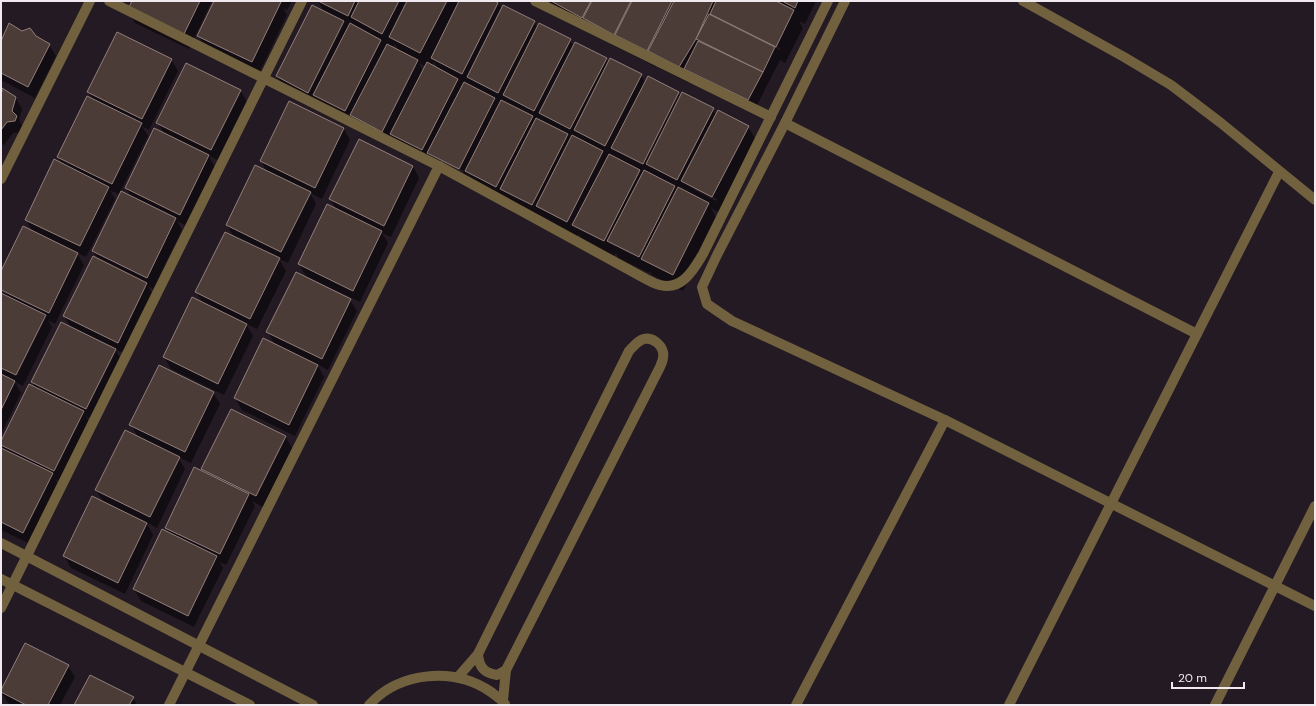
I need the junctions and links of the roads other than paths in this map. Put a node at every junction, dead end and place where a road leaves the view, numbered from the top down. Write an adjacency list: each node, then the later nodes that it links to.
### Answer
1 (90, 1): 13 (street)
2 (110, 1): 8 (street)
3 (302, 1): 8 (street)
4 (535, 1): 9 (street)
5 (828, 1): 9 (street)
6 (845, 1): 10 (street)
7 (1023, 1): 12 (street)
8 (264, 78): 11 (street); 20 (street)
9 (771, 117): 11 (street)
10 (785, 123): 15 (street); 16 (street)
11 (440, 166): 26 (street)
12 (1279, 172): 14 (street); 15 (street)
13 (1, 178)
14 (1315, 200)
15 (1197, 334): 17 (street)
16 (945, 420): 17 (street); 36 (street)
17 (1111, 504): 23 (street); 37 (street)
18 (1315, 506): 23 (street)
19 (1, 543): 20 (street)
20 (27, 556): 22 (street); 26 (street)
21 (1, 579): 22 (street)
22 (13, 585): 25 (street); 29 (street)
23 (1274, 586): 24 (street); 38 (street)
24 (1315, 606)
25 (1, 608)
26 (199, 646): 29 (street); 34 (street)
27 (478, 654): 28 (street); 28 (street); 30 (street)
28 (506, 670): 31 (street)
29 (185, 672): 32 (street); 33 (street)
30 (458, 677): 31 (street); 35 (street)
31 (504, 703)
32 (169, 705)
33 (250, 705)
34 (313, 705)
35 (369, 705)
36 (796, 705)
37 (1009, 705)
38 (1215, 705)

